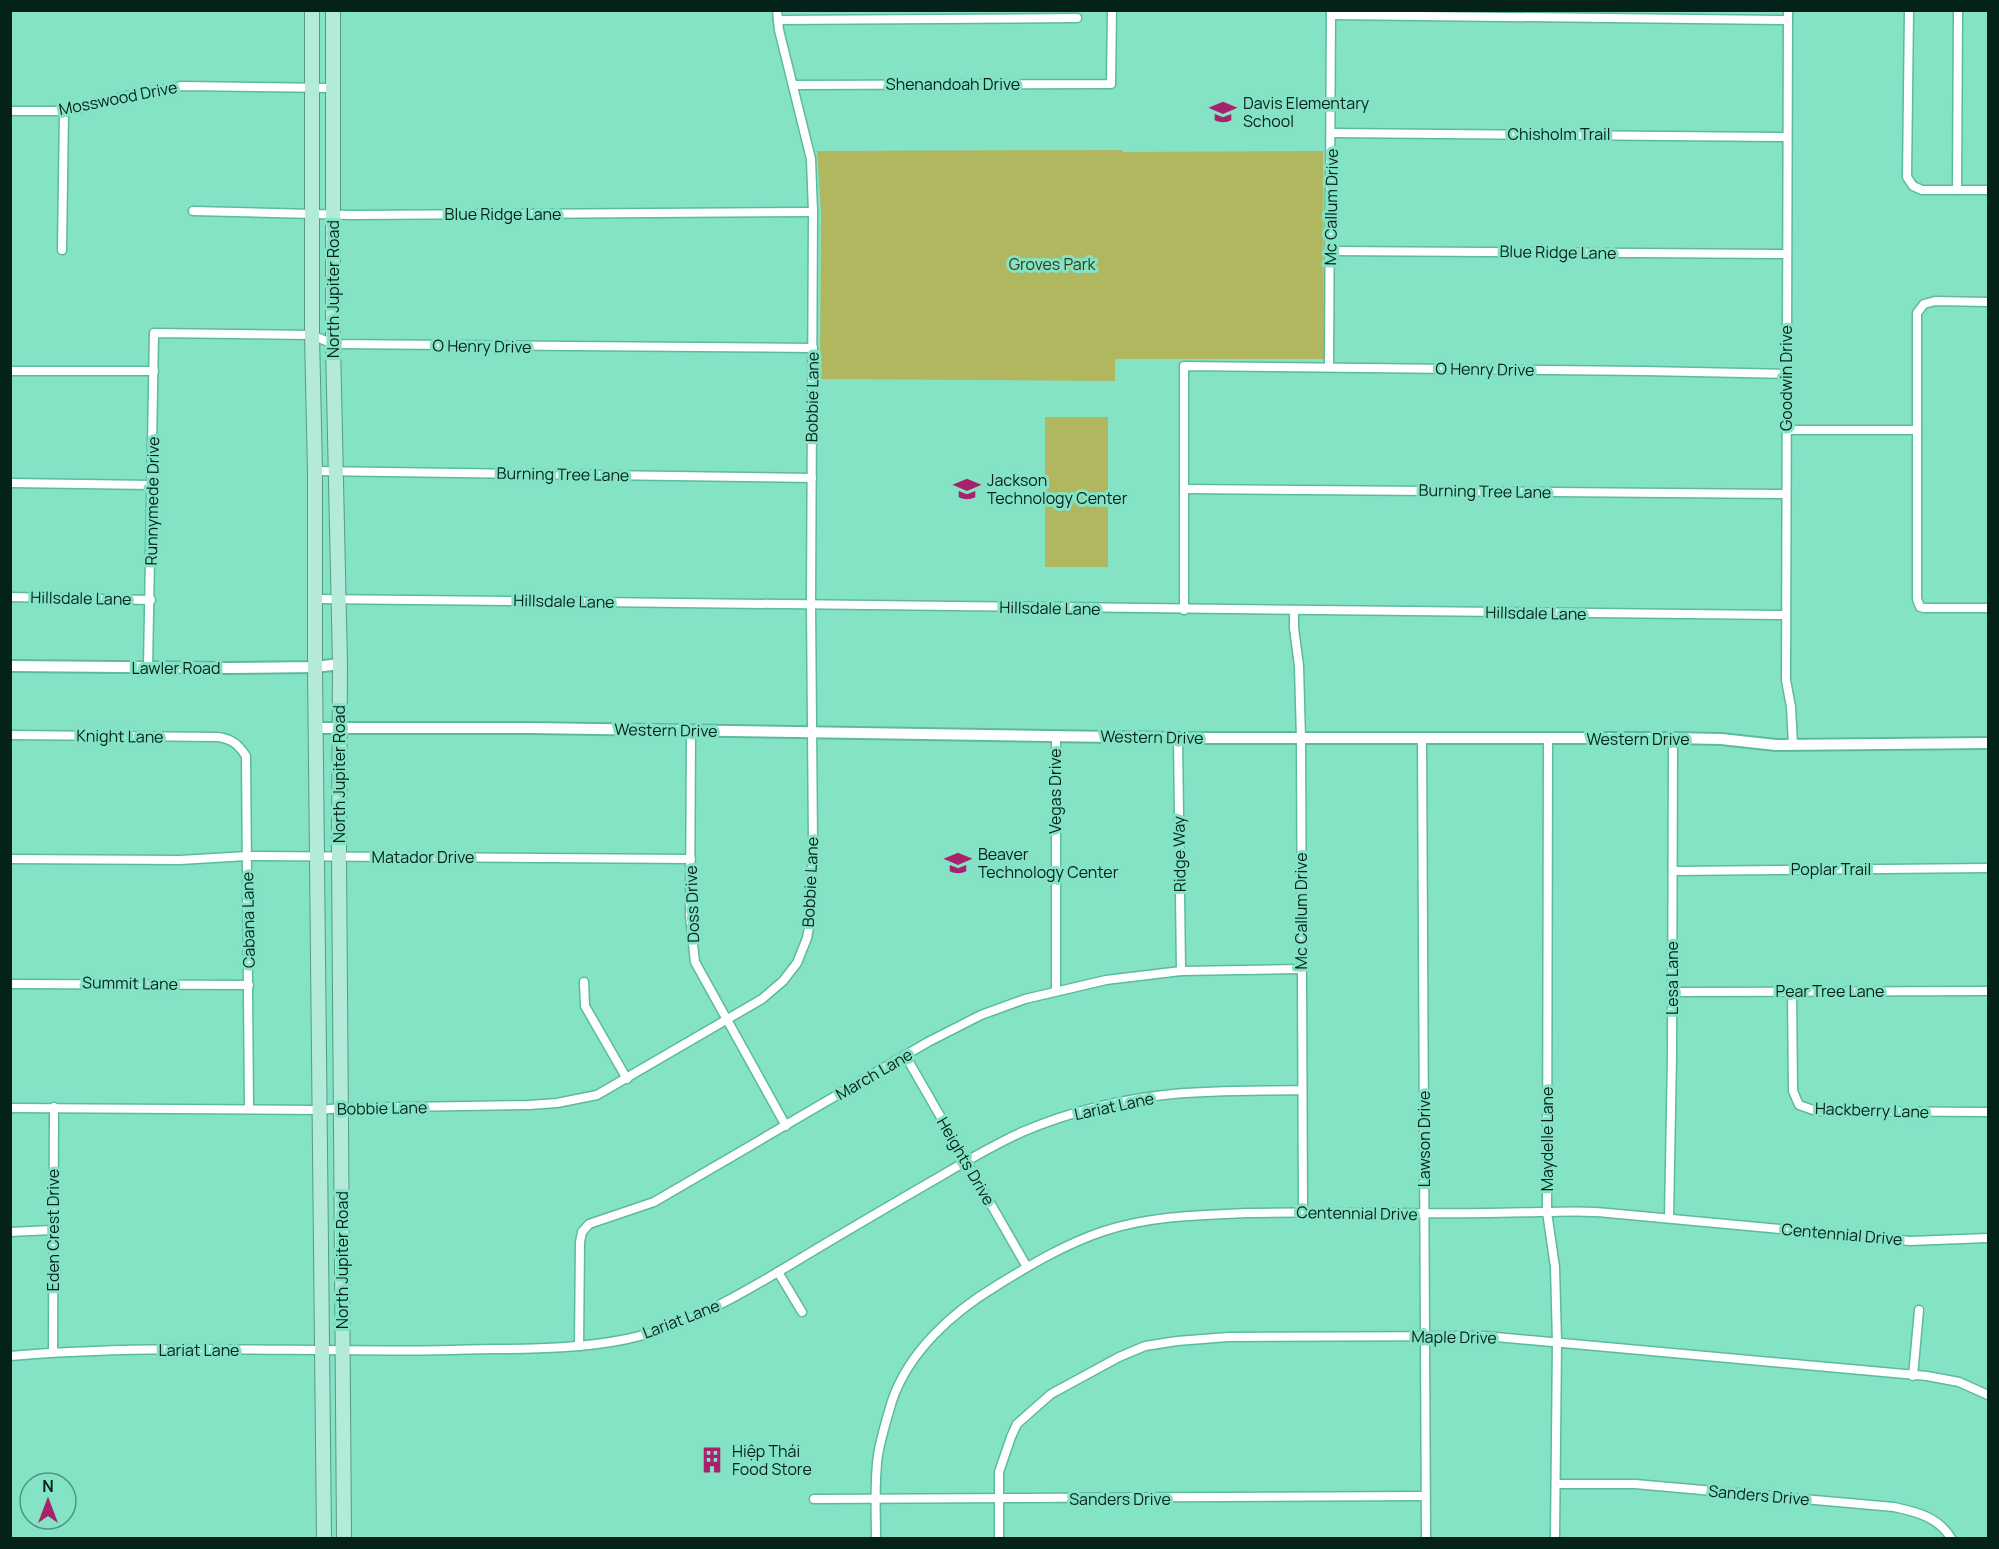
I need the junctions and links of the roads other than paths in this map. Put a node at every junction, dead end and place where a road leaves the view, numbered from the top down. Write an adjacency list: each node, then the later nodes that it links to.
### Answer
1 (312, 10): 12 (main road, North Jupiter Road)
2 (333, 10): 13 (main road, North Jupiter Road)
3 (1112, 10): 11 (street, Shenandoah Drive)
4 (1788, 10): 10 (street, Goodwin Drive)
5 (1909, 10): 18 (street)
6 (1958, 10): 18 (street)
7 (1331, 13): 10 (street); 16 (street, Mc Callum Drive)
8 (778, 15): 9 (street); 11 (street, Bobbie Lane)
9 (1077, 18)
10 (1788, 20): 17 (street, Goodwin Drive)
11 (794, 85): 21 (street, Bobbie Lane)
12 (312, 87): 13 (street, Mosswood Drive); 15 (street, Mosswood Drive); 22 (main road, North Jupiter Road)
13 (333, 88): 23 (main road, North Jupiter Road)
14 (10, 111): 15 (street, Mosswood Drive)
15 (63, 111): 24 (street)
16 (1332, 133): 17 (street, Chisholm Trail); 25 (street, Mc Callum Drive)
17 (1787, 137): 26 (street, Goodwin Drive)
18 (1957, 190): 19 (street)
19 (1989, 190)
20 (193, 211): 22 (street, Blue Ridge Lane)
21 (813, 212): 23 (street, Blue Ridge Lane); 31 (street, Bobbie Lane)
22 (312, 213): 23 (street, Blue Ridge Lane); 29 (main road, North Jupiter Road)
23 (332, 214): 30 (main road, North Jupiter Road)
24 (62, 250)
25 (1330, 251): 26 (street, Blue Ridge Lane); 32 (street, Mc Callum Drive)
26 (1786, 254): 35 (street, Goodwin Drive)
27 (1989, 302): 37 (street)
28 (154, 333): 29 (street, O Henry Drive); 34 (street, Runnymede Drive)
29 (312, 335): 30 (street, O Henry Drive); 38 (main road, North Jupiter Road)
30 (333, 344): 31 (street, O Henry Drive); 39 (main road, North Jupiter Road)
31 (813, 348): 40 (street, Bobbie Lane)
32 (1329, 367): 35 (street, O Henry Drive); 43 (street, O Henry Drive)
33 (10, 370): 34 (street)
34 (154, 371): 42 (street, Runnymede Drive)
35 (1786, 374): 36 (street, Goodwin Drive)
36 (1786, 430): 37 (street); 44 (street, Goodwin Drive)
37 (1917, 430): 50 (street)
38 (315, 471): 39 (street, Burning Tree Lane); 46 (main road, North Jupiter Road)
39 (335, 472): 40 (street, Burning Tree Lane); 47 (main road, North Jupiter Road)
40 (812, 478): 49 (street, Bobbie Lane)
41 (10, 483): 42 (street)
42 (152, 485): 48 (street, Runnymede Drive)
43 (1184, 489): 44 (street, Burning Tree Lane); 51 (street)
44 (1786, 494): 53 (street, Goodwin Drive)
45 (10, 597): 48 (street, Hillsdale Lane)
46 (315, 599): 47 (street, Hillsdale Lane); 56 (main road, North Jupiter Road)
47 (338, 599): 49 (street, Hillsdale Lane); 54 (main road, North Jupiter Road)
48 (151, 600): 57 (street, Runnymede Drive)
49 (811, 604): 51 (street, Hillsdale Lane); 61 (street, Bobbie Lane)
50 (1989, 608)
51 (1184, 610): 52 (street, Hillsdale Lane)
52 (1294, 610): 53 (street, Hillsdale Lane); 67 (street, Mc Callum Drive)
53 (1786, 615): 71 (street, Goodwin Drive)
54 (340, 664): 56 (street, Lawler Road); 59 (main road, North Jupiter Road)
55 (10, 666): 57 (street, Lawler Road)
56 (315, 667): 57 (street, Lawler Road); 58 (main road, North Jupiter Road)
57 (148, 668)
58 (316, 728): 59 (street, Western Drive); 73 (main road, North Jupiter Road)
59 (339, 729): 60 (street, Western Drive); 74 (main road, North Jupiter Road)
60 (691, 731): 61 (street, Western Drive); 76 (street, Doss Drive)
61 (812, 732): 63 (street, Western Drive); 88 (street, Bobbie Lane)
62 (10, 735): 66 (street, Knight Lane)
63 (1056, 735): 64 (street, Western Drive); 84 (street, Vegas Drive)
64 (1178, 738): 67 (street, Western Drive); 80 (street, Ridge Way)
65 (1673, 738): 69 (street, Western Drive); 71 (street, Western Drive); 78 (street, Lesa Lane)
66 (229, 739): 72 (street, Cabana Lane)
67 (1301, 739): 68 (street, Western Drive); 79 (street, Mc Callum Drive)
68 (1422, 739): 69 (street, Western Drive); 102 (street, Lawson Drive)
69 (1548, 739): 101 (street, Maydelle Lane)
70 (1989, 743): 71 (street, Western Drive)
71 (1793, 745)
72 (247, 856): 73 (street, Matador Drive); 75 (street, Matador Drive); 83 (street, Cabana Lane)
73 (317, 856): 74 (street, Matador Drive); 96 (main road, North Jupiter Road)
74 (339, 856): 76 (street, Matador Drive); 94 (main road, North Jupiter Road)
75 (10, 859)
76 (691, 859): 88 (street, Doss Drive)
77 (1989, 868): 78 (street, Poplar Trail)
78 (1673, 871): 87 (street, Lesa Lane)
79 (1301, 969): 80 (street, March Lane); 91 (street, Mc Callum Drive)
80 (1181, 971): 84 (street, March Lane)
81 (584, 982): 90 (street)
82 (10, 984): 83 (street, Summit Lane)
83 (249, 985): 95 (street, Cabana Lane)
84 (1056, 990): 89 (street, March Lane)
85 (1989, 990): 86 (street, Pear Tree Lane)
86 (1792, 991): 87 (street, Pear Tree Lane); 97 (street, Hackberry Lane)
87 (1672, 992): 103 (street, Lesa Lane)
88 (726, 1019): 90 (street, Bobbie Lane); 98 (street, Doss Drive)
89 (905, 1055): 98 (street, March Lane); 99 (street, Heights Drive)
90 (627, 1079): 94 (street, Bobbie Lane)
91 (1302, 1090): 99 (street, Lariat Lane); 100 (street, Mc Callum Drive)
92 (54, 1107): 93 (street, Bobbie Lane); 95 (street, Bobbie Lane); 104 (street, Eden Crest Drive)
93 (10, 1108)
94 (342, 1108): 96 (street, Bobbie Lane); 115 (main road, North Jupiter Road)
95 (249, 1109): 96 (street, Bobbie Lane)
96 (319, 1110): 114 (main road, North Jupiter Road)
97 (1989, 1112)
98 (786, 1126): 113 (street, March Lane)
99 (966, 1162): 107 (street, Heights Drive); 108 (street, Lariat Lane)
100 (1303, 1212): 102 (street, Centennial Drive); 107 (street, Centennial Drive)
101 (1547, 1212): 102 (street, Centennial Drive); 103 (street, Centennial Drive); 112 (street, Maydelle Lane)
102 (1425, 1214): 111 (street, Lawson Drive)
103 (1669, 1218): 106 (street, Centennial Drive)
104 (52, 1230): 105 (street); 116 (street, Eden Crest Drive)
105 (10, 1232)
106 (1989, 1238)
107 (1027, 1267): 124 (street, Centennial Drive)
108 (778, 1272): 110 (street); 113 (street, Lariat Lane)
109 (1919, 1310): 118 (street)
110 (802, 1312)
111 (1424, 1336): 112 (street, Maple Drive); 123 (street, Lawson Drive); 126 (street, Maple Drive)
112 (1557, 1342): 118 (street, Maple Drive); 120 (street, Maydelle Lane)
113 (579, 1346): 115 (street, Lariat Lane)
114 (322, 1350): 115 (street, Lariat Lane); 116 (street, Lariat Lane); 121 (main road, North Jupiter Road)
115 (343, 1350): 122 (main road, North Jupiter Road)
116 (53, 1353): 117 (street, Lariat Lane)
117 (10, 1356)
118 (1913, 1376): 119 (street, Maple Drive)
119 (1989, 1395)
120 (1556, 1484): 132 (street, Maydelle Lane); 133 (street, Sanders Drive)
121 (324, 1490): 122 (main road); 127 (main road, North Jupiter Road)
122 (344, 1490): 128 (main road, North Jupiter Road)
123 (1425, 1496): 126 (street, Sanders Drive); 131 (street, Lawson Drive)
124 (876, 1498): 125 (street, Sanders Drive); 126 (street, Sanders Drive); 129 (street, Centennial Drive)
125 (814, 1499)
126 (999, 1499): 130 (street, Maple Drive)
127 (324, 1539)
128 (344, 1539)
129 (876, 1539)
130 (999, 1539)
131 (1426, 1539)
132 (1555, 1539)
133 (1952, 1539)

